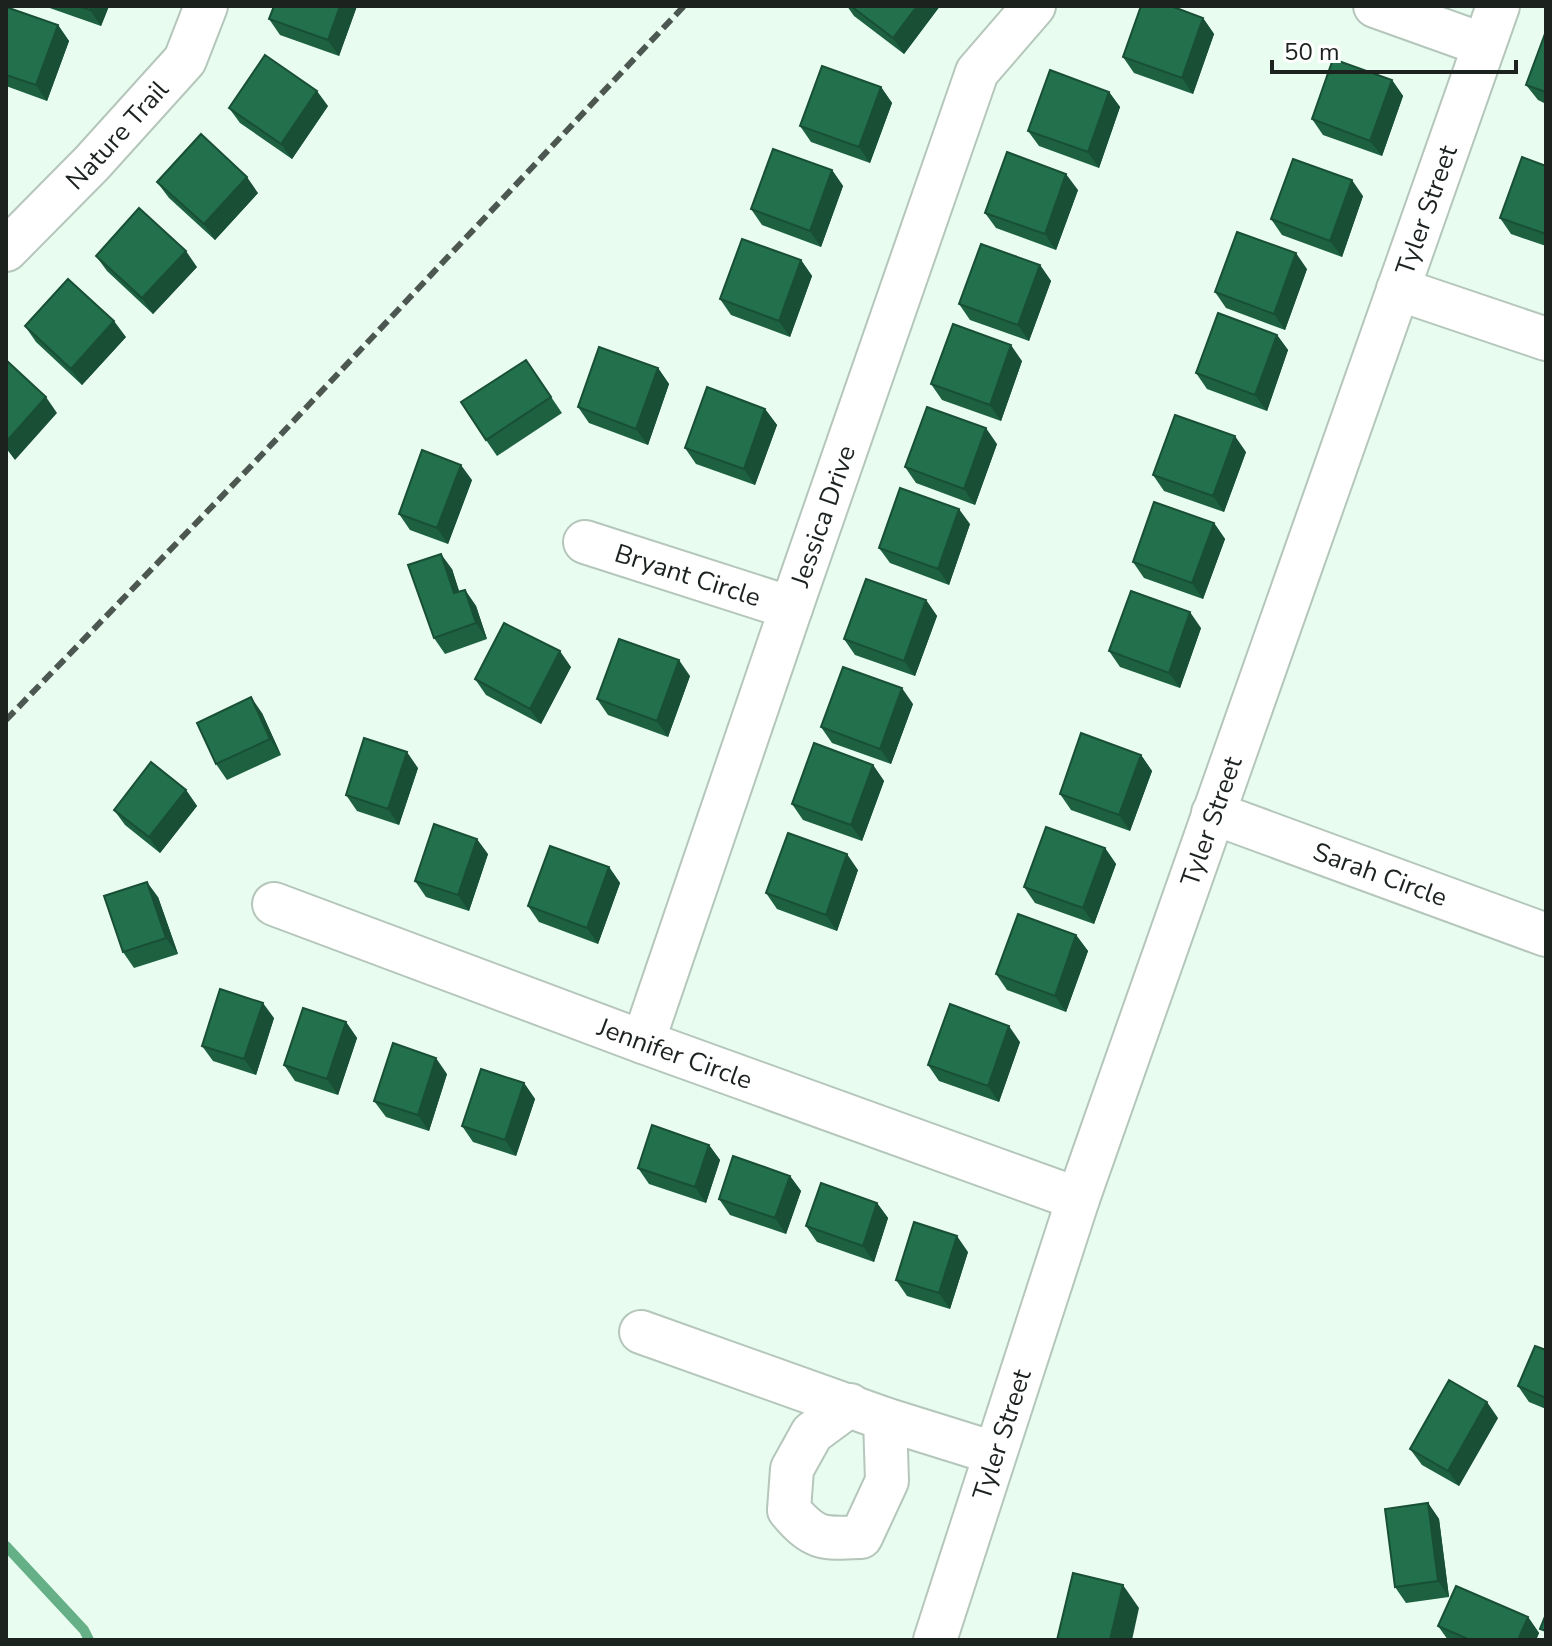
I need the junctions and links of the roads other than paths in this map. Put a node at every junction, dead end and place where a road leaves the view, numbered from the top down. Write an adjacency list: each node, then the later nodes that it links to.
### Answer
1 (206, 6): 6 (street, Nature Trail)
2 (1034, 6): 10 (street, Jessica Drive)
3 (1375, 6): 5 (street)
4 (1498, 6): 5 (street, Tyler Street)
5 (1484, 45): 7 (street, Tyler Street)
6 (6, 250)
7 (1398, 289): 8 (street); 11 (street, Tyler Street)
8 (1546, 339)
9 (585, 542): 10 (street, Bryant Circle)
10 (791, 608): 14 (street, Jessica Drive)
11 (1213, 813): 13 (street, Sarah Circle); 15 (street, Tyler Street)
12 (274, 904): 14 (street, Jennifer Circle)
13 (1546, 935)
14 (643, 1042): 15 (street, Jennifer Circle)
15 (1078, 1199): 17 (street, Tyler Street)
16 (641, 1332): 17 (street)
17 (994, 1453): 18 (street, Tyler Street)
18 (935, 1640)

